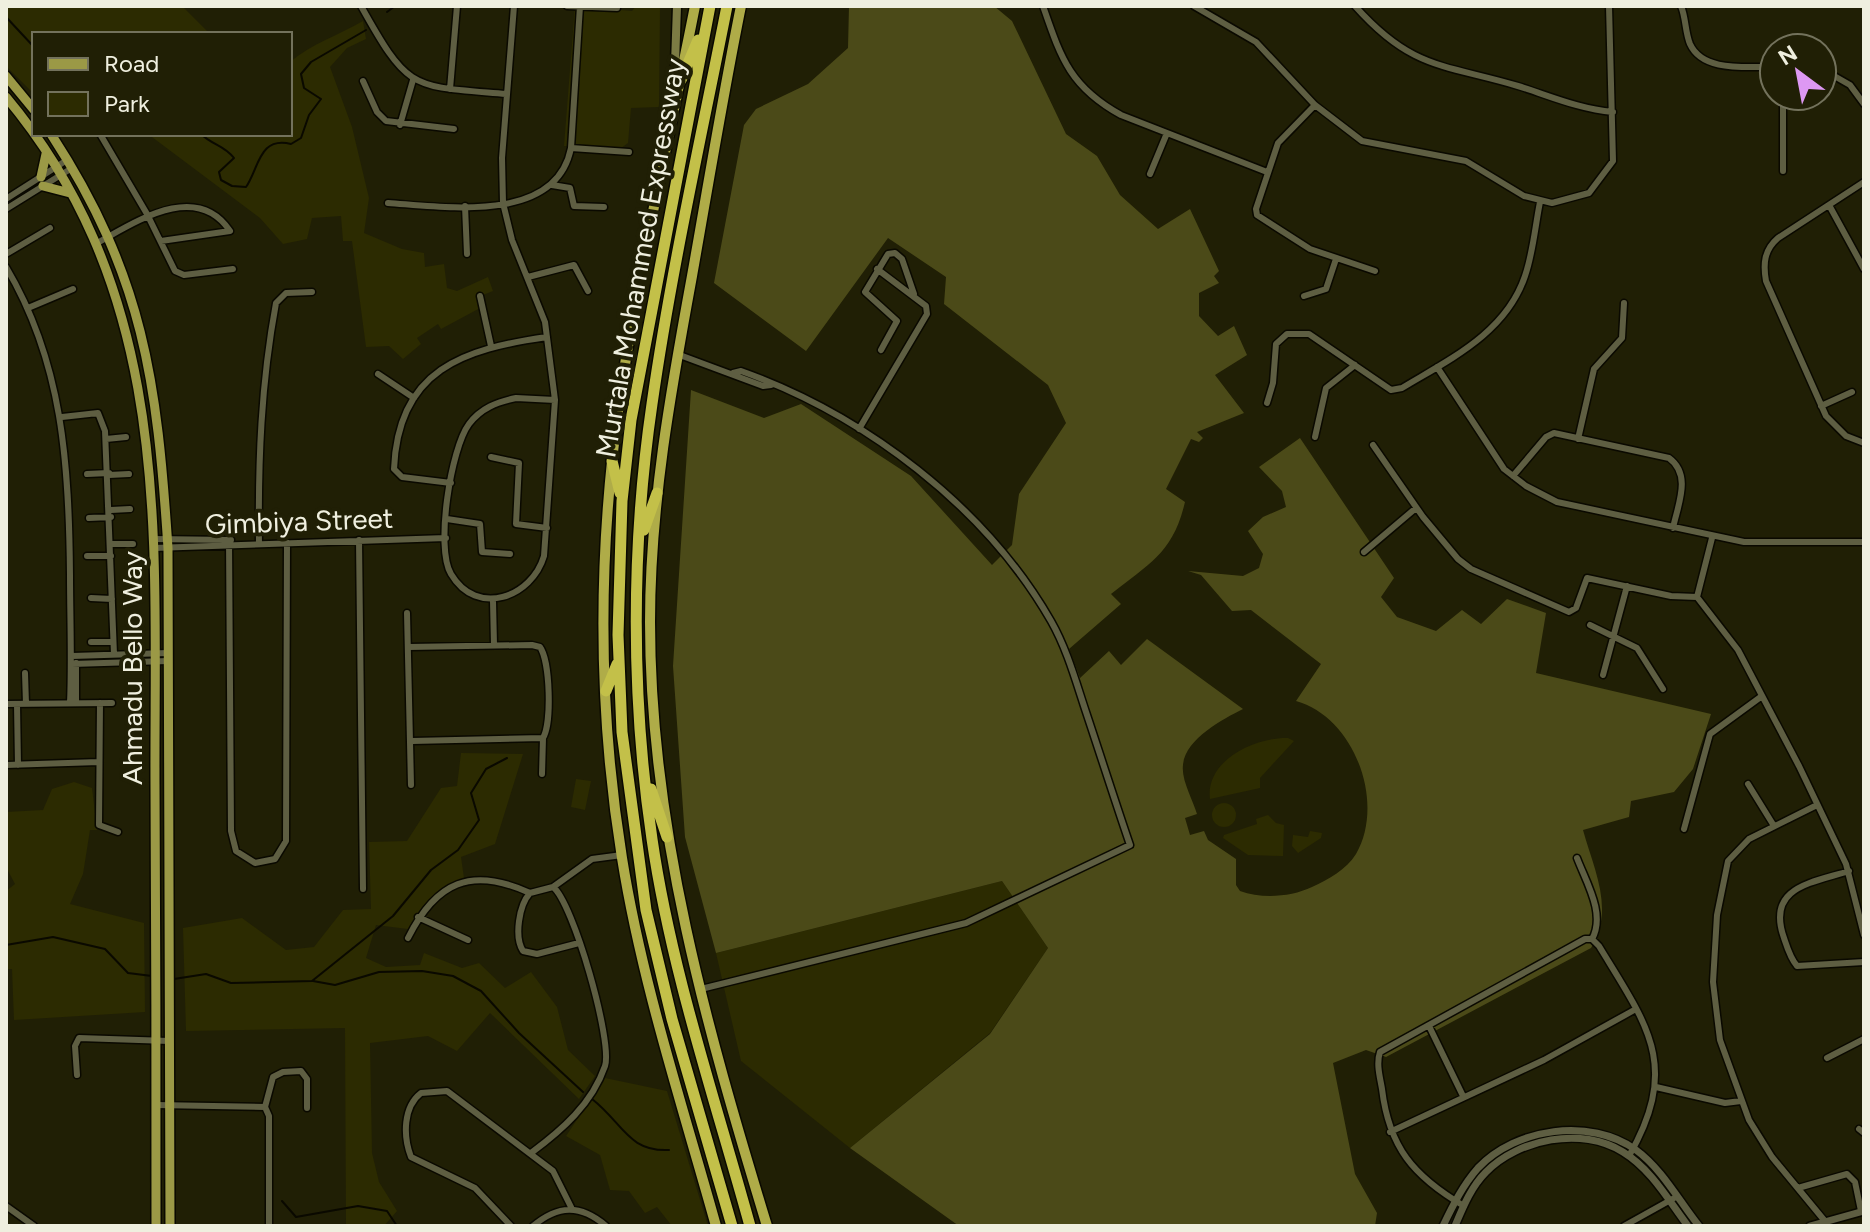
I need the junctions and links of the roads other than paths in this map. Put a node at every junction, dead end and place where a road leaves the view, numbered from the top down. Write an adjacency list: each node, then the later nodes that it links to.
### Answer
1 (361, 6): 20 (street)
2 (457, 6): 23 (street)
3 (514, 6): 24 (street)
4 (567, 6): 14 (street)
5 (677, 6): 31 (main road)
6 (695, 6): 21 (highway, Murtala Mohammed Expressway)
7 (727, 6): 128 (highway, Murtala Mohammed Expressway)
8 (741, 6): 84 (highway, Murtala Mohammed Expressway)
9 (1043, 6): 35 (street)
10 (1194, 6): 27 (street)
11 (1355, 6): 29 (street)
12 (1609, 6): 29 (street)
13 (1681, 6): 17 (street)
14 (580, 7): 15 (street); 39 (street)
15 (617, 8)
16 (709, 12): 21 (highway); 109 (highway, Murtala Mohammed Expressway)
17 (1758, 67)
18 (6, 76): 28 (main road)
19 (1838, 78): 26 (street)
20 (413, 80): 23 (street); 32 (street)
21 (681, 80): 31 (highway, Murtala Mohammed Expressway)
22 (363, 81): 32 (street)
23 (450, 89): 24 (street)
24 (506, 94): 54 (street)
25 (6, 97): 34 (main road, Ahmadu Bello Way)
26 (1864, 104)
27 (1315, 105): 45 (street); 52 (street)
28 (32, 108)
29 (1613, 112): 52 (street)
30 (1783, 112): 43 (street)
31 (674, 113): 102 (highway, Murtala Mohammed Expressway)
32 (400, 125): 33 (street)
33 (454, 129)
34 (32, 133)
35 (1167, 133): 45 (street); 46 (street)
36 (34, 136): 40 (main road, Ahmadu Bello Way)
37 (52, 136): 42 (main road, Ahmadu Bello Way)
38 (101, 136): 59 (street)
39 (571, 148): 41 (street); 49 (street)
40 (45, 151): 44 (main road, Ahmadu Bello Way); 47 (main road)
41 (629, 152)
42 (70, 164): 44 (street); 61 (main road, Ahmadu Bello Way)
43 (1783, 171)
44 (58, 172): 47 (street); 50 (main road, Ahmadu Bello Way)
45 (1267, 172): 66 (street)
46 (1150, 174)
47 (42, 182): 50 (main road); 51 (street); 58 (street)
48 (1864, 182): 55 (street)
49 (552, 185): 54 (street); 57 (street)
50 (70, 193): 63 (main road, Ahmadu Bello Way)
51 (6, 199)
52 (1540, 202): 86 (street)
53 (388, 203): 56 (street)
54 (503, 203): 56 (street); 72 (street)
55 (1829, 205): 70 (street); 92 (street)
56 (465, 206): 65 (street)
57 (604, 207)
58 (6, 209)
59 (147, 214): 61 (street); 62 (street); 62 (street)
60 (50, 228): 64 (street)
61 (109, 236): 63 (street); 121 (main road, Ahmadu Bello Way)
62 (161, 241): 68 (street)
63 (97, 243): 126 (main road, Ahmadu Bello Way)
64 (6, 254)
65 (467, 254)
66 (1336, 259): 71 (street); 77 (street)
67 (6, 267): 80 (street)
68 (233, 269)
69 (877, 269): 78 (street); 78 (street); 83 (street)
70 (1864, 269)
71 (1375, 271)
72 (528, 277): 74 (street); 81 (street)
73 (73, 289): 80 (street)
74 (588, 291)
75 (312, 292): 127 (street)
76 (480, 296): 82 (street)
77 (1304, 296)
78 (916, 298): 94 (street)
79 (1624, 303): 98 (street)
80 (28, 308): 93 (street)
81 (547, 337): 82 (street); 90 (street)
82 (491, 346): 89 (street)
83 (881, 350)
84 (676, 353): 94 (street); 108 (highway, Murtala Mohammed Expressway)
85 (1355, 365): 86 (street); 91 (street); 96 (street)
86 (1437, 367): 106 (street)
87 (378, 374): 89 (street)
88 (1852, 392): 92 (street)
89 (414, 398): 107 (street)
90 (555, 400): 107 (street); 115 (street)
91 (1267, 403)
92 (1821, 406): 99 (street)
93 (62, 417): 97 (street); 148 (street)
94 (859, 429): 188 (street)
95 (126, 437): 97 (street)
96 (1315, 437)
97 (106, 439): 104 (street)
98 (1578, 439): 106 (street); 116 (street)
99 (1864, 443)
100 (1373, 445): 110 (street)
101 (491, 457): 115 (street)
102 (612, 461): 109 (highway); 153 (highway, Murtala Mohammed Expressway)
103 (87, 474): 104 (street)
104 (109, 474): 105 (street); 112 (street)
105 (129, 474)
106 (1513, 476): 116 (street)
107 (451, 483): 114 (street)
108 (657, 493): 128 (highway); 174 (highway, Murtala Mohammed Expressway)
109 (622, 501): 149 (highway, Murtala Mohammed Expressway)
110 (1416, 508): 129 (street); 133 (street)
111 (130, 509): 112 (street)
112 (111, 513): 113 (street); 124 (street)
113 (89, 518)
114 (447, 519): 117 (street); 130 (street)
115 (547, 528): 137 (street)
116 (1673, 528): 118 (street)
117 (446, 538): 119 (street, Gimbiya Street); 137 (street)
118 (1712, 538): 120 (street); 134 (street)
119 (359, 540): 123 (street, Gimbiya Street); 179 (street)
120 (1864, 542)
121 (168, 543): 122 (street, Gimbiya Street); 126 (street, Gimbiya Street); 147 (main road, Ahmadu Bello Way)
122 (232, 543): 123 (street); 127 (street, Gimbiya Street)
123 (287, 543): 127 (street, Gimbiya Street)
124 (111, 544): 125 (street); 132 (street)
125 (133, 544)
126 (153, 544): 146 (main road, Ahmadu Bello Way)
127 (259, 544)
128 (639, 546): 166 (highway, Murtala Mohammed Expressway)
129 (1364, 552)
130 (510, 554)
131 (87, 556): 132 (street)
132 (111, 556): 136 (street)
133 (1627, 586): 134 (street); 140 (street)
134 (1697, 597): 154 (street)
135 (91, 598): 136 (street)
136 (112, 599): 142 (street)
137 (493, 601): 143 (street)
138 (407, 613): 144 (street)
139 (1590, 625): 140 (street)
140 (1615, 635): 151 (street); 152 (street)
141 (91, 642): 142 (street)
142 (113, 642): 145 (street)
143 (494, 645): 144 (street); 161 (street)
144 (409, 647): 162 (street)
145 (114, 654): 146 (street); 148 (street)
146 (155, 657): 147 (street); 148 (street); 193 (main road, Ahmadu Bello Way)
147 (168, 657): 192 (main road, Ahmadu Bello Way)
148 (74, 660): 155 (street)
149 (619, 660): 153 (highway); 222 (highway, Murtala Mohammed Expressway)
150 (25, 673): 160 (street)
151 (1603, 675)
152 (1663, 689)
153 (606, 691): 175 (highway, Murtala Mohammed Expressway)
154 (1762, 696): 170 (street); 172 (street)
155 (73, 703): 156 (street); 160 (street)
156 (100, 703): 157 (street); 163 (street)
157 (112, 703)
158 (6, 704): 159 (street)
159 (17, 704): 160 (street); 165 (street)
160 (26, 704)
161 (543, 738): 162 (street); 167 (street)
162 (412, 741): 169 (street)
163 (99, 762): 165 (street); 173 (street)
164 (6, 765): 165 (street)
165 (18, 765)
166 (644, 770): 174 (highway); 223 (highway, Murtala Mohammed Expressway)
167 (542, 774)
168 (1748, 784): 171 (street)
169 (411, 785)
170 (1817, 805): 171 (street); 177 (street)
171 (1774, 826): 198 (street)
172 (1684, 829)
173 (118, 832)
174 (667, 837): 188 (highway, Murtala Mohammed Expressway)
175 (622, 855): 178 (street); 221 (highway, Murtala Mohammed Expressway)
176 (1577, 858): 184 (street)
177 (1849, 871): 182 (street); 187 (street)
178 (553, 887): 180 (street); 186 (street)
179 (363, 889)
180 (530, 893): 181 (street); 186 (street)
181 (418, 917): 183 (street); 185 (street)
182 (1864, 935)
183 (408, 938)
184 (1592, 939): 189 (street); 190 (street)
185 (468, 940)
186 (579, 943): 205 (street)
187 (1864, 962)
188 (697, 990): 224 (highway, Murtala Mohammed Expressway)
189 (1636, 1009): 196 (street); 197 (street)
190 (1429, 1026): 197 (street); 203 (street)
191 (1864, 1039): 194 (street)
192 (169, 1041): 193 (street); 200 (main road, Ahmadu Bello Way)
193 (156, 1042): 195 (street); 199 (main road, Ahmadu Bello Way)
194 (1827, 1058)
195 (77, 1075)
196 (1656, 1087): 198 (street); 204 (street)
197 (1463, 1096): 203 (street)
198 (1741, 1101): 206 (street)
199 (156, 1105): 200 (street); 215 (main road, Ahmadu Bello Way)
200 (169, 1105): 201 (street); 216 (main road, Ahmadu Bello Way)
201 (265, 1107): 202 (street); 217 (street)
202 (307, 1108)
203 (1390, 1132): 208 (street)
204 (1631, 1152): 207 (street); 208 (street); 210 (street)
205 (531, 1153): 211 (street); 218 (street)
206 (1798, 1188): 212 (street); 213 (street)
207 (1672, 1199): 227 (street); 228 (street); 229 (street)
208 (1455, 1200): 210 (street); 225 (street)
209 (6, 1206): 214 (street)
210 (1464, 1206): 226 (street)
211 (571, 1207): 219 (street); 220 (street)
212 (1863, 1211): 213 (street)
213 (1824, 1220): 230 (street)
214 (34, 1226)
215 (156, 1226)
216 (170, 1226)
217 (269, 1226)
218 (511, 1226)
219 (533, 1226)
220 (606, 1226)
221 (716, 1226)
222 (732, 1226)
223 (750, 1226)
224 (767, 1226)
225 (1443, 1226)
226 (1455, 1226)
227 (1624, 1226)
228 (1688, 1226)
229 (1699, 1226)
230 (1810, 1226)

